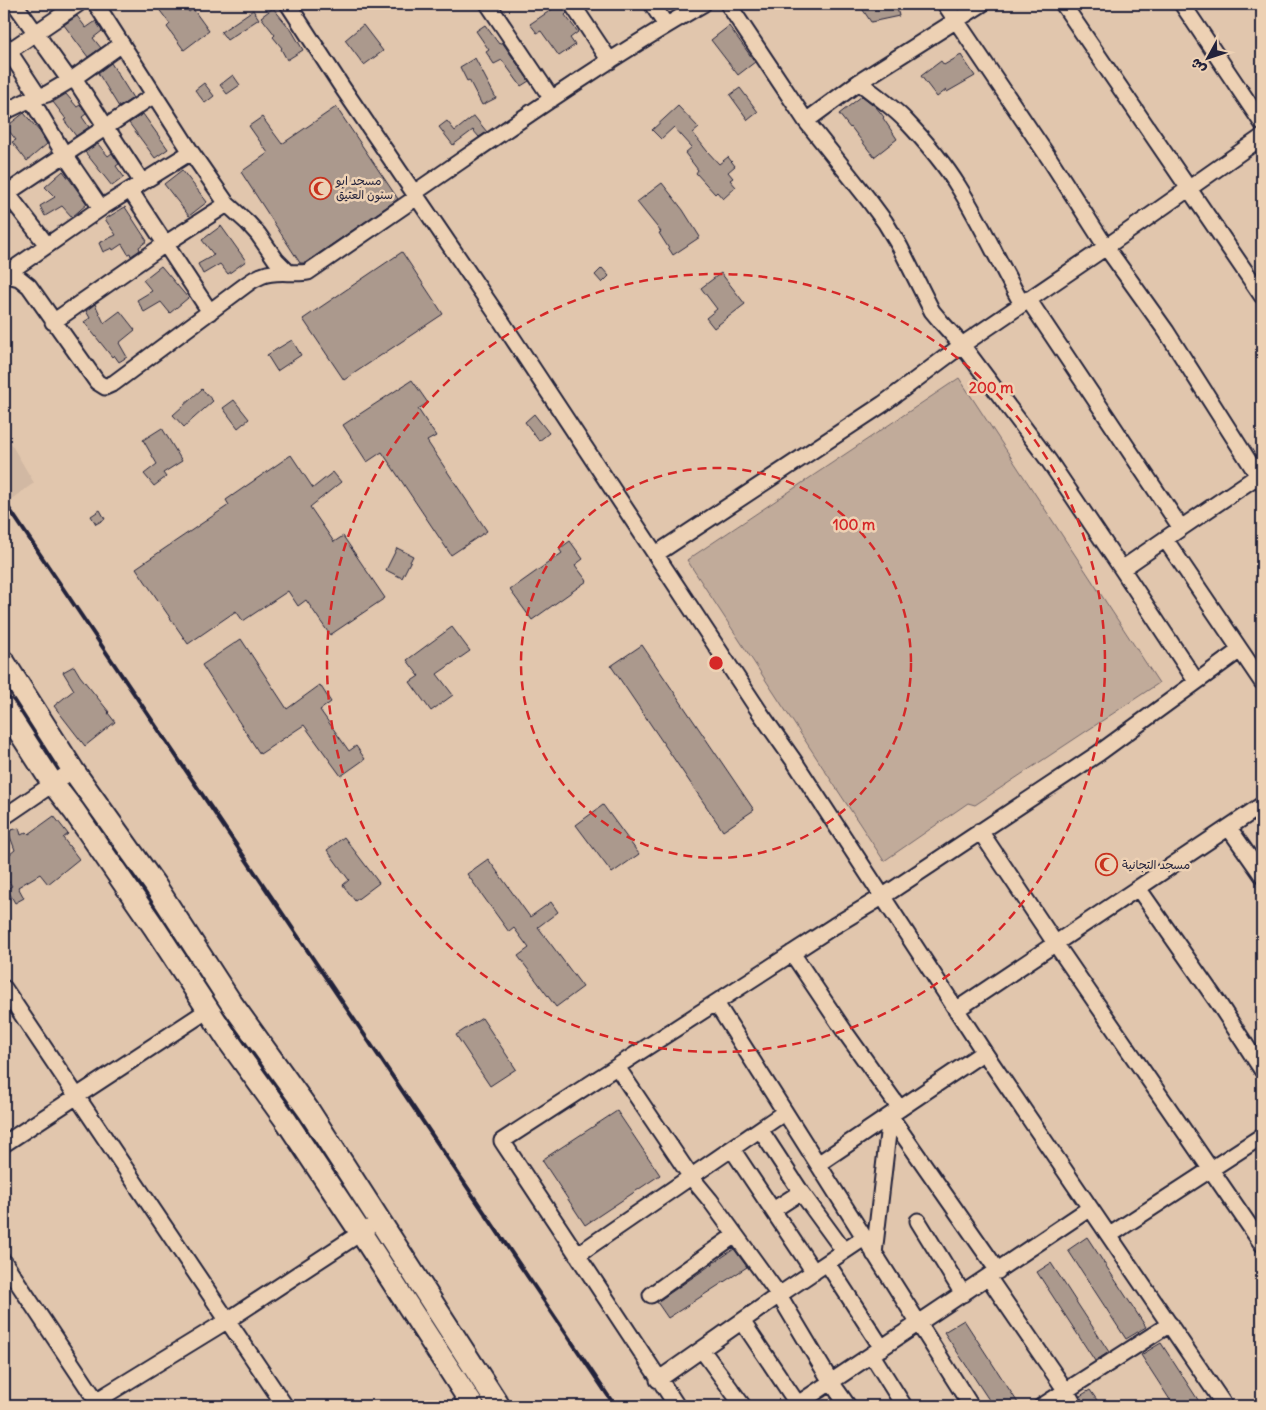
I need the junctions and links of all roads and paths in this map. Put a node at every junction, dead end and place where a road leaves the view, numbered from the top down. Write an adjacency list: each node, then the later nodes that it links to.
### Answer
1 (15, 4): 16 (street)
2 (78, 4): 16 (street)
3 (96, 4): 17 (street)
4 (288, 4): 35 (street)
5 (488, 4): 24 (street)
6 (572, 4): 19 (street)
7 (652, 4): 15 (street)
8 (703, 4): 15 (street)
9 (728, 4): 26 (street)
10 (945, 4): 14 (street)
11 (982, 4): 14 (street)
12 (1063, 4): 33 (street)
13 (1182, 4): 27 (street)
14 (956, 20): 21 (street); 40 (street)
15 (666, 25): 19 (street)
16 (36, 32): 18 (street); 20 (street)
17 (122, 44): 20 (street); 22 (street)
18 (6, 47): 23 (street)
19 (610, 61): 24 (street)
20 (72, 79): 23 (street); 28 (street)
21 (859, 82): 26 (street); 44 (street)
22 (154, 95): 28 (street); 30 (street)
23 (35, 98): 25 (street); 31 (street)
24 (552, 99): 35 (street)
25 (4, 112)
26 (806, 121): 47 (street)
27 (1262, 123)
28 (106, 126): 31 (street); 32 (street)
29 (1262, 137): 33 (street)
30 (191, 152): 32 (street); 36 (street)
31 (64, 154): 34 (street); 37 (street)
32 (136, 186): 37 (street); 38 (street)
33 (1190, 188): 40 (street); 43 (street)
34 (5, 191): 39 (street)
35 (415, 195): 41 (street); 51 (street)
36 (227, 204): 38 (street); 41 (street)
37 (101, 208): 39 (street)
38 (165, 244): 45 (street); 46 (street)
39 (47, 245): 42 (street)
40 (1106, 248): 44 (street); 48 (street)
41 (288, 272): 45 (street)
42 (5, 274): 46 (street)
43 (1262, 296)
44 (1025, 301): 47 (street); 49 (street)
45 (210, 312): 46 (street)
46 (54, 322)
47 (962, 345): 51 (street); 52 (street)
48 (1261, 477): 49 (street)
49 (1181, 528): 50 (street)
50 (1165, 539): 52 (street); 53 (street)
51 (656, 554): 66 (street)
52 (1122, 569): 55 (street)
53 (1240, 650): 55 (street); 56 (street)
54 (4, 662): 58 (main road)
55 (1196, 681): 63 (street)
56 (1262, 682)
57 (4, 708): 59 (main road)
58 (73, 770): 59 (street); 89 (main road)
59 (53, 784): 61 (street); 71 (main road)
60 (1262, 805): 62 (street)
61 (4, 817)
62 (1229, 828): 64 (street); 65 (street)
63 (980, 831): 66 (street); 67 (street)
64 (1262, 875)
65 (1138, 888): 67 (street); 75 (street)
66 (882, 897): 68 (street); 72 (street)
67 (1055, 943): 72 (street); 84 (street)
68 (792, 953): 70 (street); 78 (street)
69 (4, 988): 76 (street)
70 (716, 1003): 74 (street); 77 (street)
71 (208, 1010): 76 (street); 91 (main road)
72 (956, 1010): 73 (street)
73 (984, 1052): 78 (street); 87 (street)
74 (617, 1067): 85 (street); 98 (street)
75 (1262, 1070)
76 (76, 1096): 81 (street); 106 (street)
77 (785, 1112): 82 (street); 83 (street)
78 (895, 1112): 83 (street); 97 (street); 102 (street)
79 (763, 1134): 86 (street)
80 (1262, 1136): 84 (street)
81 (4, 1144)
82 (732, 1149): 85 (street); 88 (street)
83 (818, 1164): 94 (street)
84 (1211, 1170): 93 (street); 95 (street)
85 (691, 1177): 92 (street); 98 (street)
86 (801, 1192): 88 (street); 96 (street)
87 (1090, 1208): 93 (street); 102 (street)
88 (773, 1210): 101 (street)
89 (379, 1220): 91 (street); 119 (main road)
90 (918, 1221): 103 (street)
91 (361, 1233): 106 (street); 118 (main road)
92 (735, 1235): 104 (street); 105 (street)
93 (1110, 1235): 109 (street)
94 (864, 1238): 96 (street); 97 (street)
95 (1262, 1244)
96 (844, 1251): 100 (street)
97 (874, 1254): 108 (street)
98 (577, 1255): 112 (street)
99 (4, 1262): 115 (street)
100 (827, 1263): 101 (street); 111 (street)
101 (814, 1272): 105 (street)
102 (993, 1274): 103 (street); 114 (street)
103 (963, 1294): 108 (street)
104 (651, 1295)
105 (779, 1296): 107 (street); 113 (street)
106 (228, 1320): 115 (street); 117 (street)
107 (742, 1321): 110 (street); 116 (street)
108 (918, 1323): 111 (street); 124 (street)
109 (1170, 1324): 114 (street); 127 (street)
110 (702, 1350): 112 (street); 121 (street)
111 (877, 1351): 113 (street); 123 (street)
112 (658, 1380): 120 (street)
113 (831, 1382): 116 (street); 122 (street)
114 (1066, 1391): 125 (street); 126 (street)
115 (98, 1404)
116 (797, 1405)
117 (285, 1406)
118 (473, 1406)
119 (499, 1406)
120 (676, 1406)
121 (743, 1406)
122 (848, 1406)
123 (904, 1406)
124 (969, 1406)
125 (1042, 1406)
126 (1075, 1406)
127 (1225, 1406)

